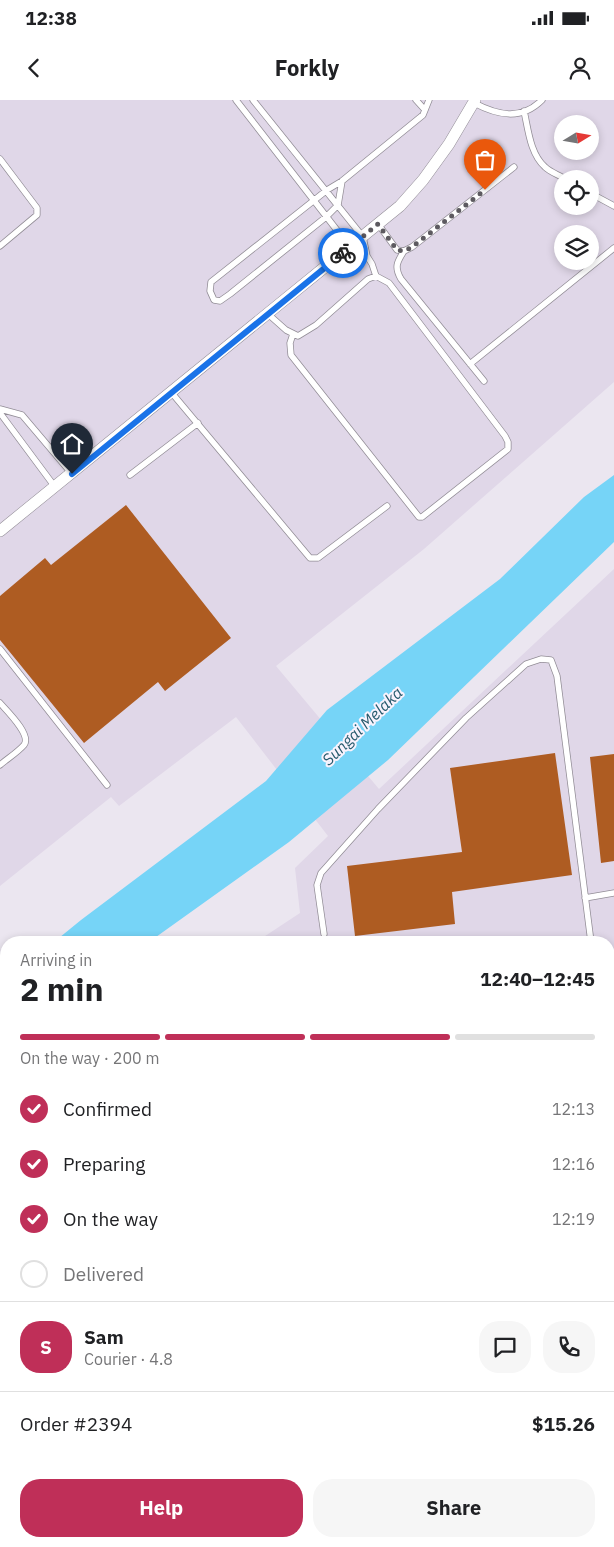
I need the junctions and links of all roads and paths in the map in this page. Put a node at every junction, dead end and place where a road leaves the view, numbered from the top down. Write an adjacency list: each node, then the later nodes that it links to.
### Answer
1 (236, 100): 15 (lane)
2 (253, 100): 13 (lane)
3 (416, 100): 7 (lane)
4 (429, 100): 7 (lane)
5 (542, 100): 8 (lane)
6 (474, 101): 8 (lane); 19 (street)
7 (425, 110): 12 (lane)
8 (524, 111): 11 (lane)
9 (0, 159): 21 (lane)
10 (514, 167): 24 (lane)
11 (554, 172)
12 (342, 181): 13 (lane); 16 (lane)
13 (327, 190): 15 (lane); 16 (lane)
14 (599, 198): 17 (lane)
15 (314, 201): 18 (lane); 18 (lane)
16 (338, 205): 18 (lane); 20 (lane)
17 (614, 206)
18 (326, 217): 22 (lane)
19 (378, 224): 20 (street); 24 (lane)
20 (362, 237): 22 (street); 25 (lane)
21 (0, 246)
22 (350, 247): 25 (lane); 27 (street)
23 (614, 248): 29 (lane)
24 (404, 251): 29 (lane)
25 (367, 256): 26 (lane)
26 (376, 276): 28 (lane); 28 (lane)
27 (268, 314): 28 (lane); 31 (street)
28 (293, 334)
29 (470, 364): 30 (lane)
30 (484, 381)
31 (172, 392): 35 (lane); 37 (street)
32 (0, 409): 37 (lane)
33 (0, 413): 34 (lane)
34 (6, 421): 36 (lane); 39 (lane)
35 (198, 423): 38 (lane); 40 (lane)
36 (0, 426)
37 (72, 474): 39 (street)
38 (130, 475)
39 (55, 487): 41 (street)
40 (387, 506)
41 (0, 531)
42 (0, 649): 45 (lane)
43 (0, 703): 44 (lane)
44 (0, 765)
45 (107, 785)
46 (614, 893): 47 (lane)
47 (585, 898): 48 (lane); 49 (lane)
48 (324, 934)
49 (590, 936)

